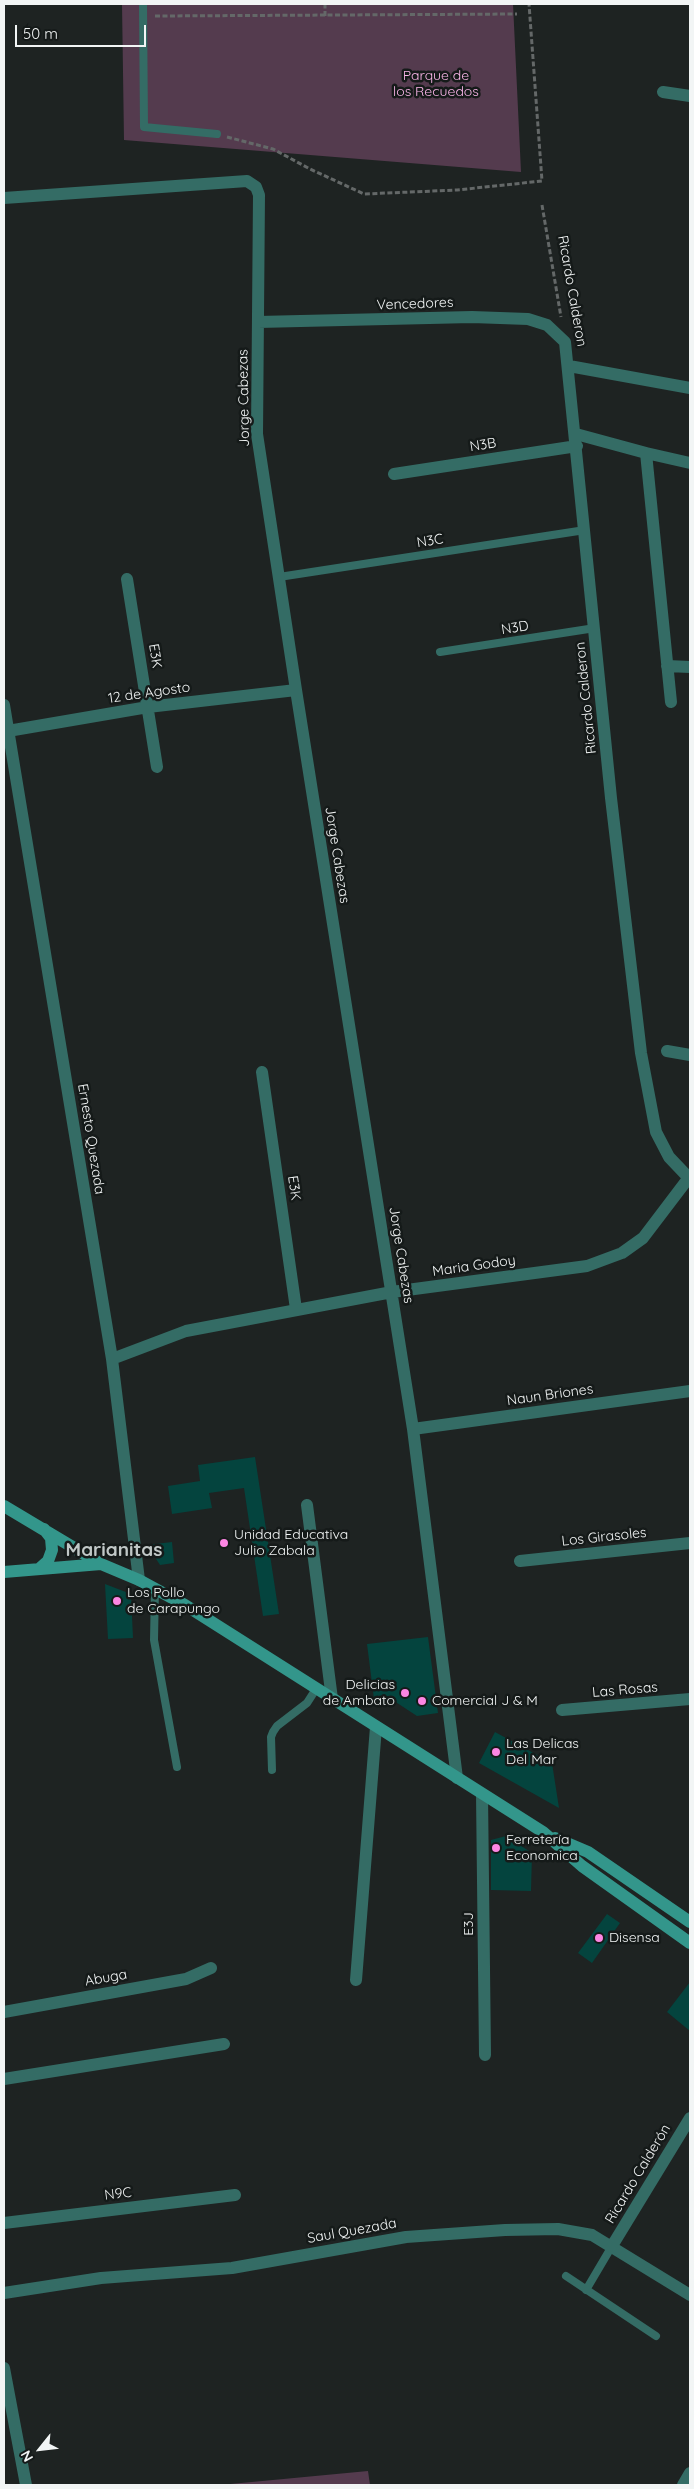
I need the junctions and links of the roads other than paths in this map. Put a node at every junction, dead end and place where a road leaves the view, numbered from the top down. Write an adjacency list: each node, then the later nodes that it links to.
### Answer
1 (143, 4): 4 (lane)
2 (663, 92): 3 (street)
3 (690, 96)
4 (217, 134)
5 (4, 198): 6 (street, Jorge Cabezas)
6 (258, 322): 7 (street, Vencedores); 15 (street, Jorge Cabezas)
7 (565, 342): 8 (street, Ricardo Calderon)
8 (569, 366): 9 (street); 10 (street, Ricardo Calderon)
9 (690, 388)
10 (576, 440): 11 (street); 13 (street, N3B); 14 (street, Ricardo Calderon)
11 (646, 453): 12 (street); 19 (street)
12 (690, 463)
13 (394, 474)
14 (585, 530): 15 (lane, N3C); 17 (street, Ricardo Calderon)
15 (279, 577): 21 (street, Jorge Cabezas)
16 (127, 580): 23 (street, E3K)
17 (595, 628): 18 (lane, N3D); 31 (street, Ricardo Calderon)
18 (440, 652)
19 (667, 666): 20 (street); 22 (street)
20 (690, 667)
21 (296, 690): 23 (street, 12 de Agosto); 33 (street, Jorge Cabezas)
22 (670, 702)
23 (148, 707): 25 (street, 12 de Agosto); 26 (street, E3K)
24 (4, 714): 25 (street, Ernesto Quezada)
25 (8, 731): 27 (street, Ernesto Quezada)
26 (157, 767)
27 (9, 769): 35 (street, Ernesto Quezada)
28 (667, 1051): 29 (street)
29 (690, 1055)
30 (262, 1072): 34 (street, E3K)
31 (689, 1176): 32 (street); 33 (street, Maria Godoy)
32 (690, 1193)
33 (392, 1292): 34 (street, Maria Godoy); 37 (street, Jorge Cabezas)
34 (296, 1309): 35 (street, Maria Godoy)
35 (112, 1359): 46 (street, Ernesto Quezada)
36 (690, 1391): 37 (street, Naun Briones)
37 (413, 1429): 55 (street, Jorge Cabezas)
38 (307, 1505): 49 (street)
39 (4, 1506): 40 (street)
40 (44, 1530): 43 (street); 44 (street)
41 (690, 1543): 42 (street, Los Girasoles)
42 (520, 1561)
43 (101, 1564): 44 (street); 46 (street)
44 (39, 1569): 45 (street)
45 (4, 1572)
46 (139, 1580): 47 (street)
47 (155, 1588): 48 (street); 53 (lane)
48 (316, 1689): 49 (street); 54 (lane)
49 (332, 1699): 52 (street)
50 (690, 1699): 51 (street, Las Rosas)
51 (562, 1710)
52 (376, 1727): 55 (street); 61 (street)
53 (176, 1767)
54 (272, 1770)
55 (457, 1778): 56 (street)
56 (482, 1794): 57 (street); 64 (street, E3J)
57 (543, 1832): 58 (street); 59 (street)
58 (690, 1922)
59 (690, 1943)
60 (211, 1968): 62 (street, Abuga)
61 (356, 1980)
62 (4, 2012)
63 (224, 2044): 65 (street)
64 (485, 2055)
65 (4, 2079)
66 (690, 2118): 69 (street, Ricardo Calderón)
67 (235, 2195): 68 (street, N9C)
68 (4, 2224)
69 (612, 2246): 71 (lane); 72 (street, Saul Quezada); 73 (street, Saul Quezada)
70 (566, 2276): 71 (lane)
71 (586, 2290): 74 (lane)
72 (4, 2293)
73 (690, 2295)
74 (656, 2336)
75 (4, 2368): 77 (street)
76 (690, 2473): 78 (street)
77 (26, 2485)
78 (682, 2485)

